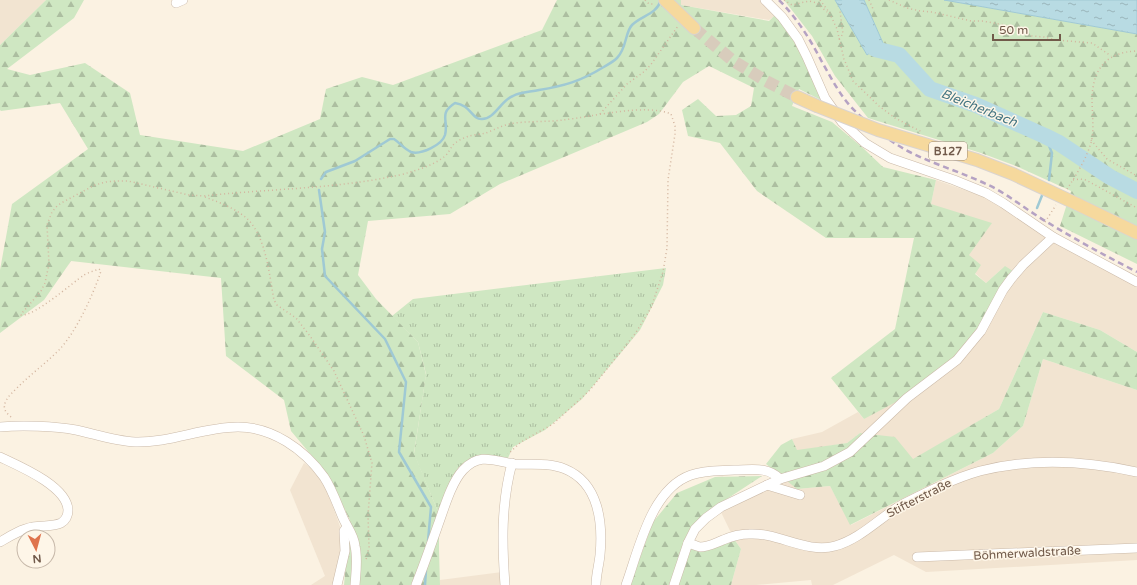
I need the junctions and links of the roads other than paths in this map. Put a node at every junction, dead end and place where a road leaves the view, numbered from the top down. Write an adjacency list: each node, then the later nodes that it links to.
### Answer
1 (765, 0): 6 (street)
2 (659, 1): 3 (main road)
3 (694, 28)
4 (797, 97): 5 (main road, B127, bridge)
5 (1137, 233)
6 (1053, 237): 7 (street); 12 (street)
7 (1137, 282)
8 (0, 427): 15 (street)
9 (0, 457): 16 (street)
10 (508, 462): 22 (street); 23 (street); 24 (street)
11 (1137, 472): 17 (street, Stifterstraße)
12 (780, 479): 13 (street); 25 (street)
13 (767, 485): 14 (street); 17 (street)
14 (800, 495)
15 (347, 527): 20 (street); 21 (street)
16 (0, 542)
17 (688, 544): 26 (street)
18 (1137, 548): 19 (street, Böhmerwaldstraße)
19 (917, 557)
20 (337, 585)
21 (355, 585)
22 (416, 585)
23 (505, 585)
24 (596, 585)
25 (626, 585)
26 (674, 585)

